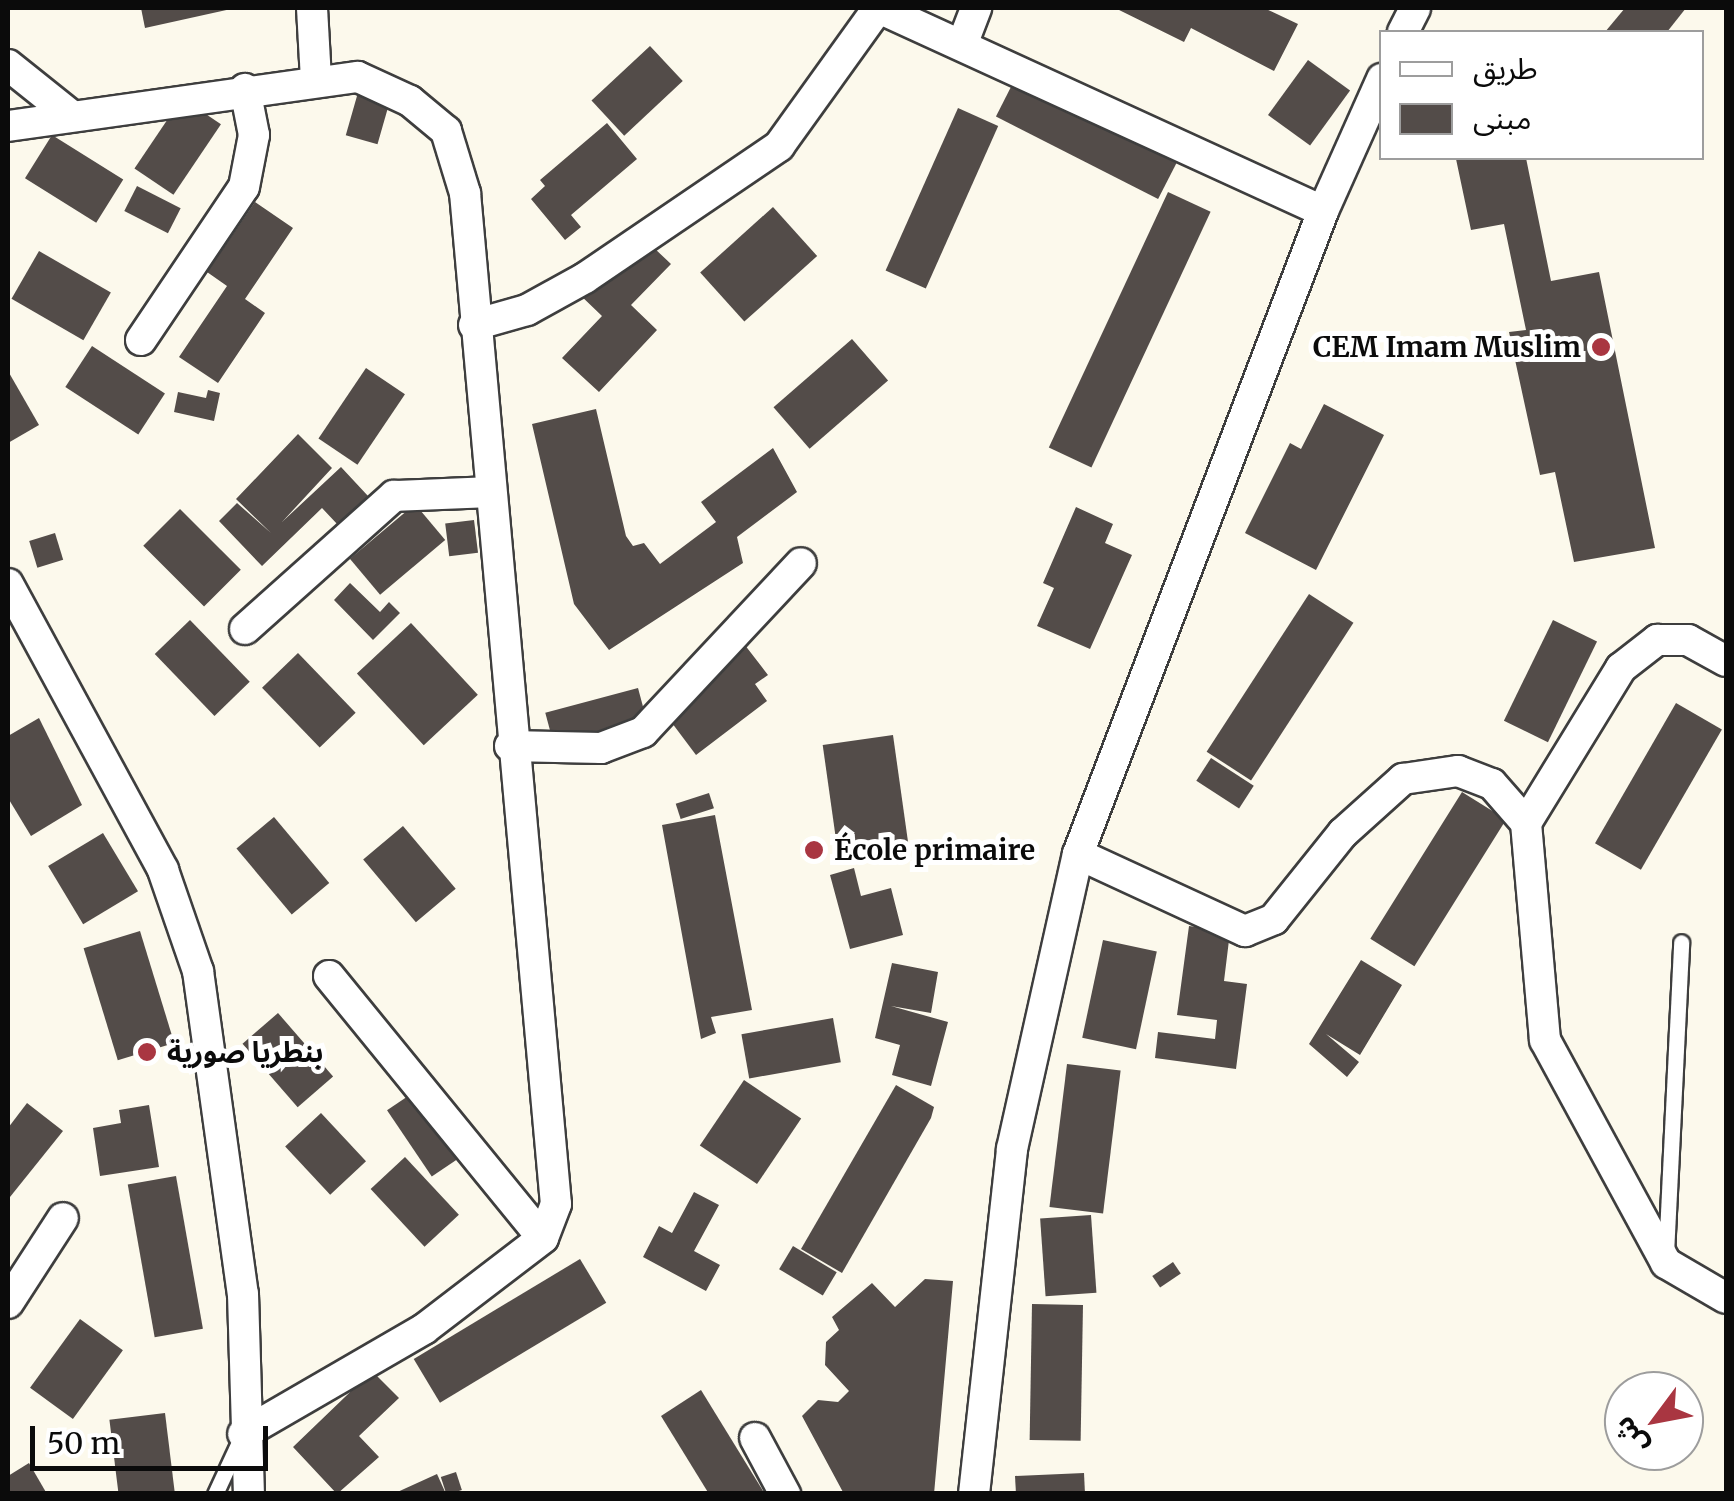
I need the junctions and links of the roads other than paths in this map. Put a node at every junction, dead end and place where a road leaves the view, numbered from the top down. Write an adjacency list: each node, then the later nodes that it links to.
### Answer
1 (312, 8): 6 (street)
2 (878, 8): 4 (street); 12 (street)
3 (976, 8): 4 (street)
4 (962, 45): 11 (street)
5 (8, 65): 9 (street)
6 (316, 80): 8 (street); 12 (street)
7 (1379, 86): 11 (street)
8 (245, 89): 9 (street); 13 (street)
9 (72, 116): 10 (street)
10 (8, 126)
11 (1323, 211): 21 (street)
12 (474, 326): 14 (street)
13 (141, 340)
14 (489, 492): 17 (street); 19 (street)
15 (801, 562): 19 (street)
16 (8, 586): 29 (street)
17 (244, 629)
18 (1726, 660): 20 (street)
19 (510, 746): 25 (street)
20 (1526, 822): 21 (street); 26 (street)
21 (1078, 854): 34 (street)
22 (1681, 942): 26 (lane)
23 (329, 976): 25 (street)
24 (63, 1218): 28 (street)
25 (543, 1238): 29 (street)
26 (1666, 1263): 27 (street)
27 (1726, 1298)
28 (8, 1303)
29 (243, 1434): 31 (lane); 32 (street)
30 (755, 1438): 33 (street)
31 (215, 1494)
32 (249, 1494)
33 (785, 1494)
34 (974, 1494)

